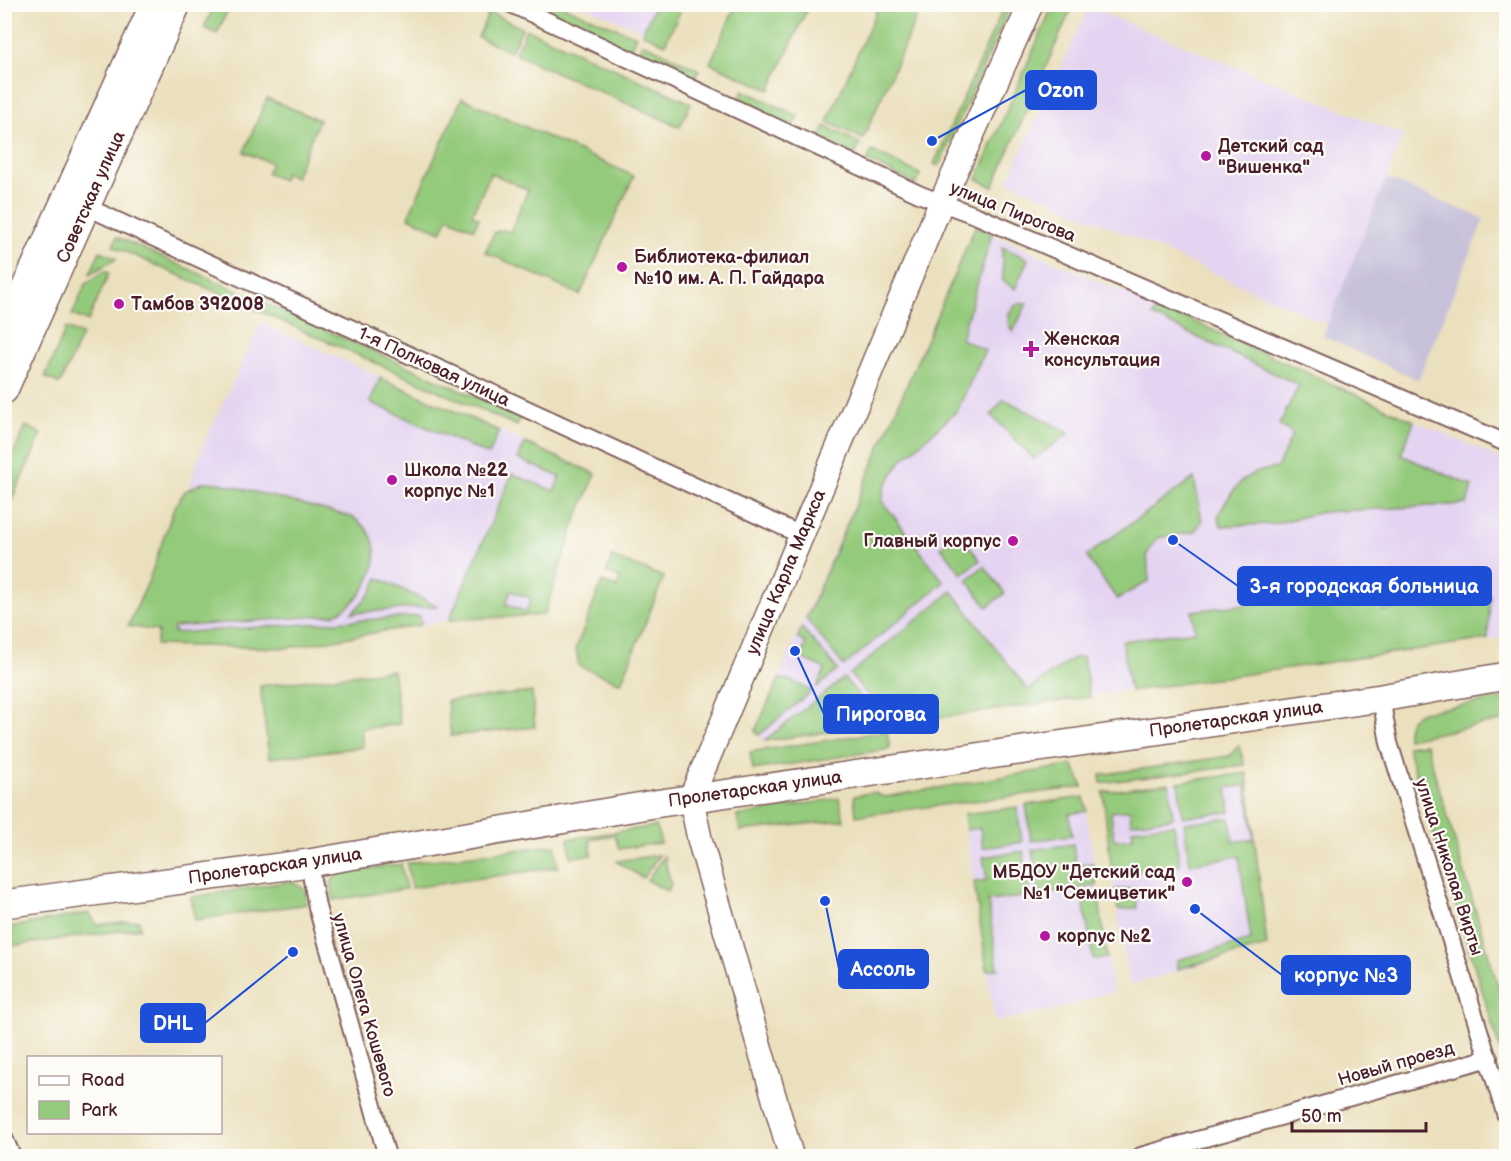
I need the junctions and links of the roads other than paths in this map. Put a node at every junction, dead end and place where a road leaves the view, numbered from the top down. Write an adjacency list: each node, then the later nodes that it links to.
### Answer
1 (154, 4): 5 (main road)
2 (177, 4): 5 (main road, Советская улица)
3 (511, 4): 6 (street, улица Пирогова)
4 (1031, 4): 6 (main road, улица Карла Маркса)
5 (77, 202): 7 (main road); 8 (main road, Советская улица); 10 (street, 1-я Полковая улица)
6 (941, 203): 9 (street, улица Пирогова); 10 (main road, улица Карла Маркса)
7 (4, 335)
8 (4, 390)
9 (1506, 443)
10 (801, 535): 13 (main road, улица Карла Маркса)
11 (1506, 676): 12 (main road, Пролетарская улица)
12 (1381, 698): 13 (main road, Пролетарская улица); 16 (street, улица Николая Вирты)
13 (691, 798): 14 (main road, Пролетарская улица); 19 (main road)
14 (309, 863): 15 (main road, Пролетарская улица); 18 (street, улица Олега Кошевого)
15 (4, 904)
16 (1489, 1058): 17 (street, улица Николая Вирты); 20 (street, Новый проезд)
17 (1506, 1116)
18 (387, 1156)
19 (791, 1156)
20 (1141, 1156)

